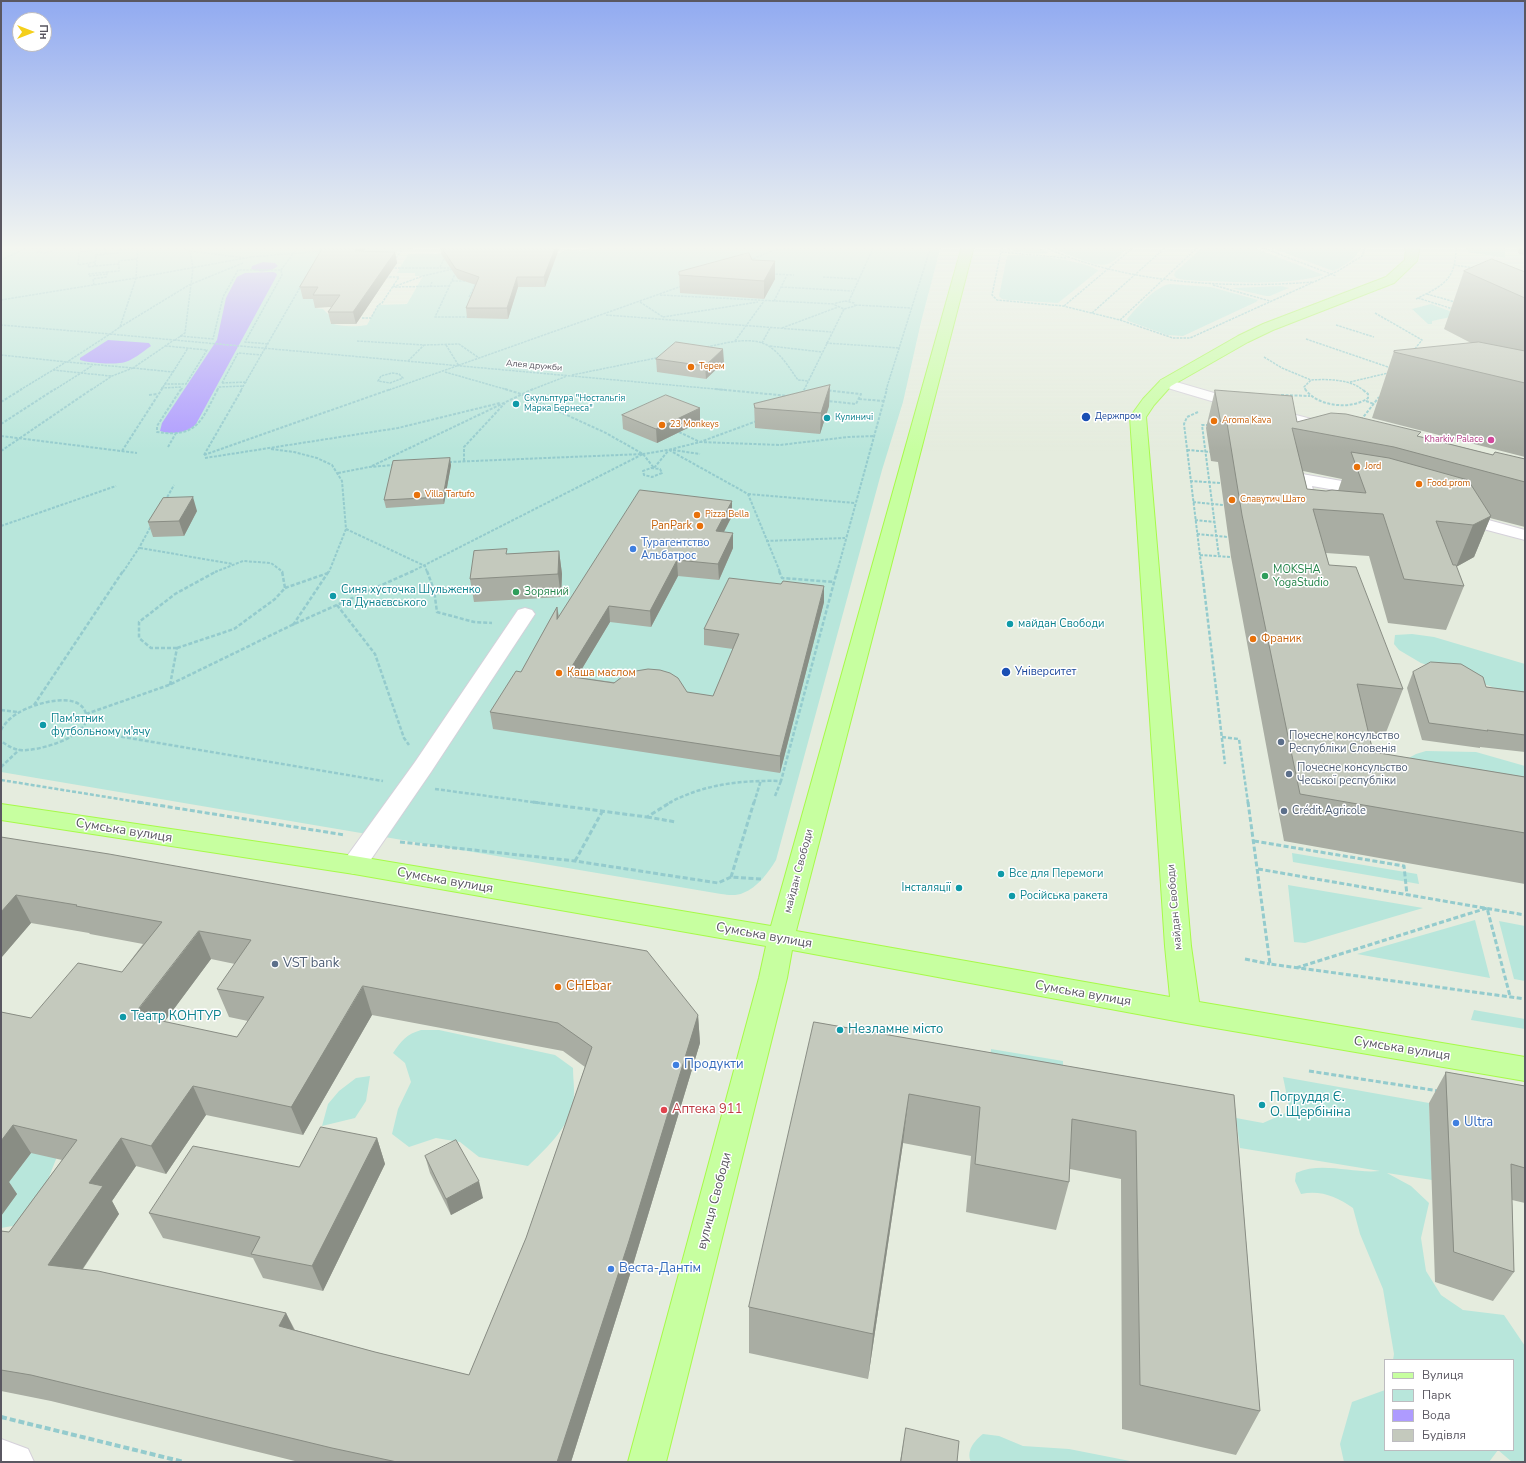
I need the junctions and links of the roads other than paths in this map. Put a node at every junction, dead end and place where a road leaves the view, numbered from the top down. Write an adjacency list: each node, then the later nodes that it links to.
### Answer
1 (950, 314): 12 (main road, майдан Свободи)
2 (1303, 314): 3 (main road, майдан Свободи)
3 (1166, 384): 4 (street); 13 (main road, майдан Свободи)
4 (1348, 432)
5 (1387, 496): 7 (street)
6 (1442, 512): 8 (street)
7 (1311, 520)
8 (1525, 535)
9 (521, 620): 11 (street)
10 (1, 812): 11 (main road, Сумська вулиця)
11 (354, 865): 12 (main road, Сумська вулиця)
12 (781, 939): 13 (main road, Сумська вулиця); 17 (main road, вулиця Свободи)
13 (1186, 1012): 14 (main road, Сумська вулиця)
14 (1525, 1069)
15 (1, 1458): 16 (street)
16 (15, 1462)
17 (647, 1462)

